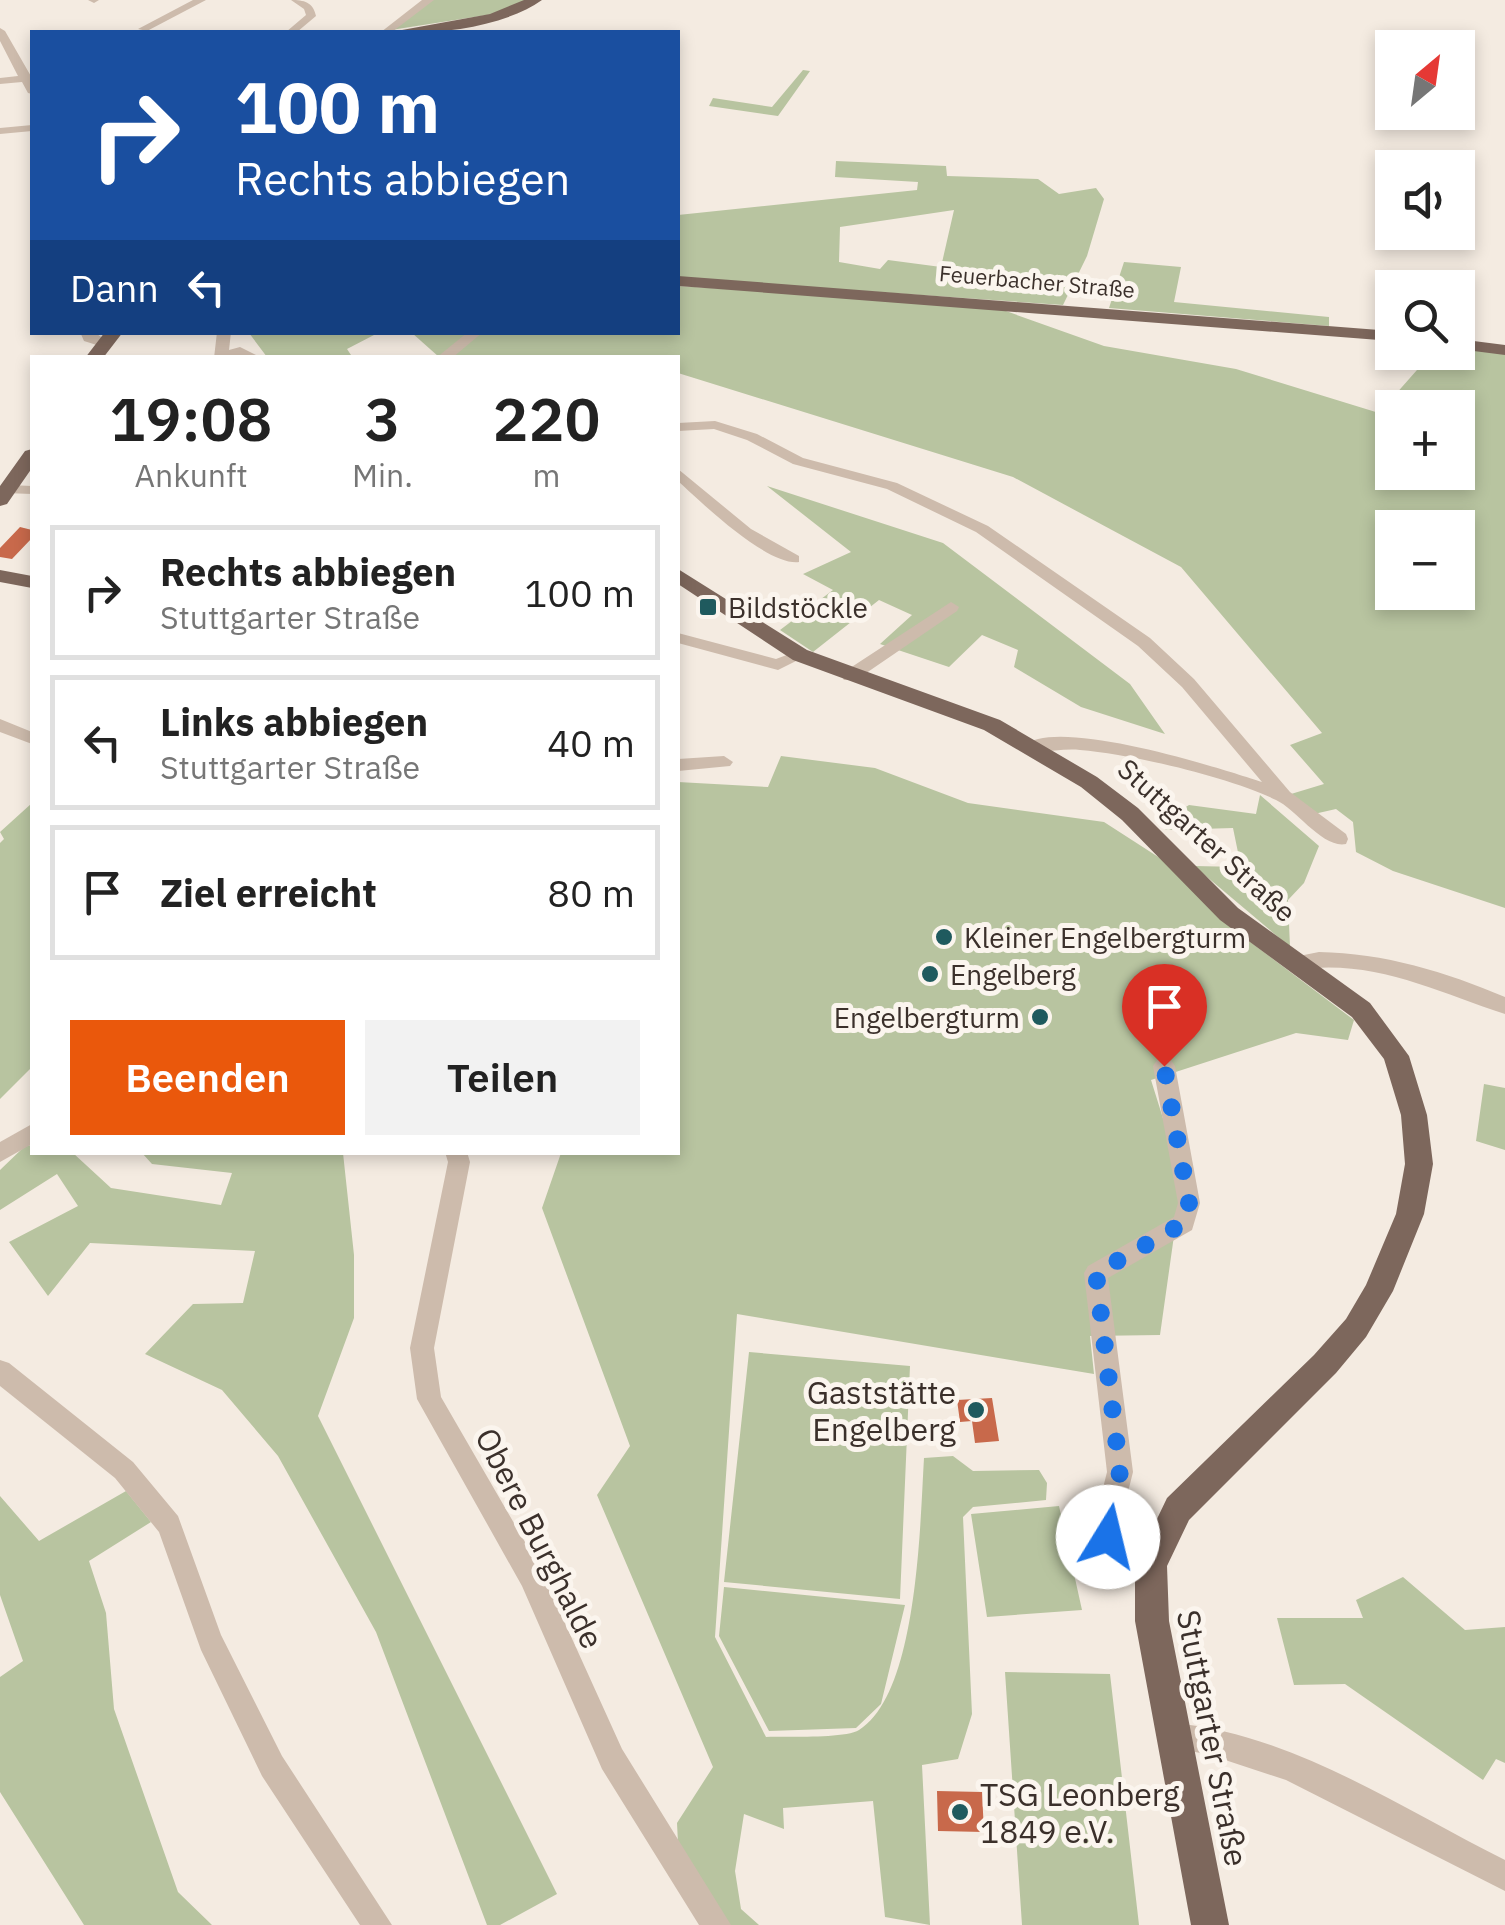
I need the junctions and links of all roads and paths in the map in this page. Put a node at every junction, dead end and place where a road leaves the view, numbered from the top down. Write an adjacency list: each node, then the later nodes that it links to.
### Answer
1 (201, 0): 5 (street)
2 (296, 0): 6 (street)
3 (429, 0): 7 (street)
4 (536, 0): 8 (main road)
5 (143, 29)
6 (293, 30)
7 (389, 30)
8 (411, 30)
9 (1, 33): 10 (street)
10 (27, 78): 11 (street); 12 (street)
11 (0, 81)
12 (30, 86)
13 (30, 128): 14 (street)
14 (0, 131)
15 (680, 281): 17 (main road, Feuerbacher Straße)
16 (473, 335): 22 (street)
17 (1375, 335)
18 (1475, 346): 19 (main road)
19 (1505, 350)
20 (226, 355): 21 (street)
21 (250, 355)
22 (446, 355)
23 (680, 427): 41 (street)
24 (30, 458): 27 (main road)
25 (680, 476): 28 (street)
26 (30, 490): 27 (street)
27 (4, 495)
28 (793, 559)
29 (680, 575): 34 (main road, Stuttgarter Straße)
30 (0, 576): 31 (main road)
31 (30, 582)
32 (950, 608): 35 (street)
33 (680, 639): 34 (street)
34 (800, 655): 35 (main road, Stuttgarter Straße)
35 (850, 676): 38 (main road, Stuttgarter Straße)
36 (0, 725): 37 (street)
37 (30, 737)
38 (1032, 746): 41 (street); 43 (main road, Stuttgarter Straße)
39 (724, 762): 40 (street)
40 (680, 765)
41 (1284, 796): 42 (street)
42 (1339, 839)
43 (1296, 963): 44 (street); 50 (main road, Stuttgarter Straße)
44 (1505, 1006)
45 (1164, 1066): 50 (street)
46 (30, 1134): 47 (street)
47 (0, 1153)
48 (457, 1155): 54 (street, Obere Burghalde)
49 (0, 1371): 53 (street)
50 (1151, 1565): 51 (main road, Stuttgarter Straße)
51 (1174, 1737): 52 (street); 55 (main road, Stuttgarter Straße)
52 (1505, 1876)
53 (377, 1925)
54 (716, 1925)
55 (1210, 1925)

